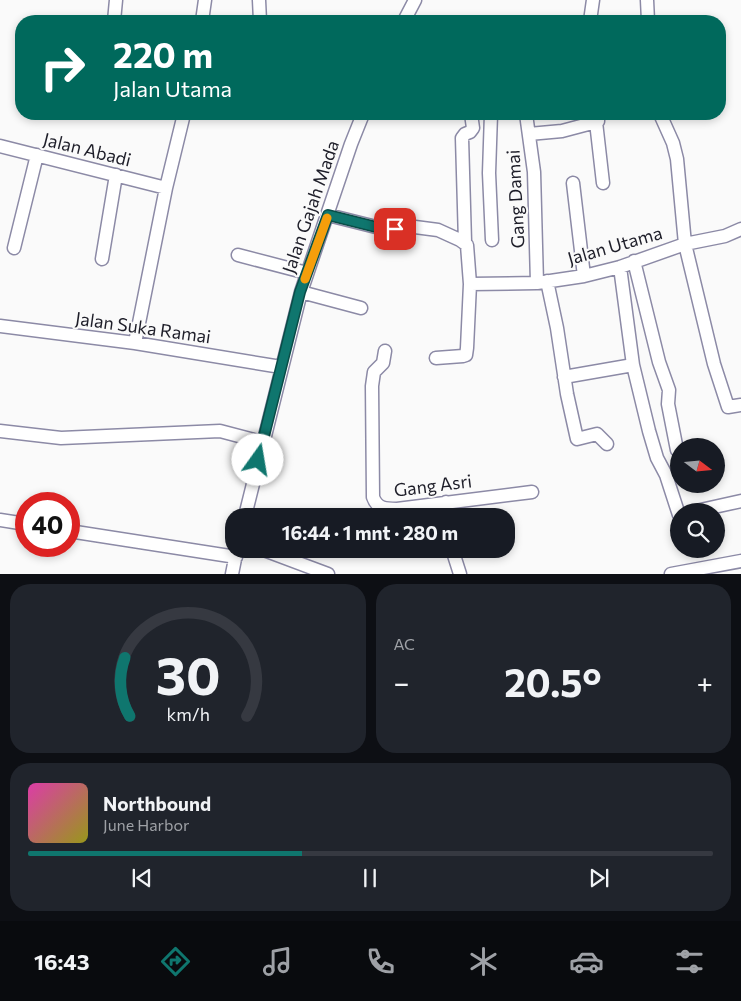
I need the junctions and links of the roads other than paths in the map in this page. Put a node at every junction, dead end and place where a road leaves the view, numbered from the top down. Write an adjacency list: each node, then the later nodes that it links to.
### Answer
1 (116, 0): 7 (street)
2 (205, 0): 8 (street)
3 (259, 0): 9 (street)
4 (415, 0): 10 (street)
5 (593, 0): 11 (street)
6 (647, 0): 12 (street)
7 (115, 15)
8 (203, 15)
9 (260, 15)
10 (407, 15)
11 (591, 15)
12 (648, 15)
13 (183, 120): 27 (street)
14 (361, 120): 28 (street, Jalan Gajah Mada)
15 (472, 120): 31 (street)
16 (491, 120): 30 (street)
17 (527, 120): 21 (street, Gang Damai)
18 (591, 120): 21 (street)
19 (597, 120): 26 (street)
20 (663, 120): 32 (street)
21 (529, 134): 40 (street, Gang Damai)
22 (0, 146): 23 (street, Jalan Abadi)
23 (37, 155): 24 (street, Jalan Abadi); 33 (street)
24 (116, 175): 27 (street, Jalan Abadi); 35 (street)
25 (573, 183): 39 (street)
26 (603, 183)
27 (166, 188): 45 (street)
28 (328, 215): 31 (street); 38 (street, Jalan Gajah Mada)
29 (741, 229): 32 (street, Jalan Utama)
30 (492, 240)
31 (465, 242): 41 (street)
32 (685, 244): 36 (street, Jalan Utama); 51 (street)
33 (14, 248)
34 (238, 255): 38 (street)
35 (102, 259)
36 (634, 261): 37 (street, Jalan Utama); 53 (street)
37 (620, 267): 39 (street, Jalan Utama); 48 (street)
38 (307, 273): 42 (street, Jalan Gajah Mada)
39 (584, 276): 40 (street, Jalan Utama)
40 (542, 282): 41 (street, Jalan Utama); 50 (street)
41 (470, 284): 47 (street)
42 (300, 292): 43 (street); 49 (street, Jalan Gajah Mada)
43 (361, 308)
44 (0, 326): 45 (street, Jalan Suka Ramai)
45 (134, 343): 49 (street, Jalan Suka Ramai)
46 (385, 351): 58 (street, Gang Asri)
47 (436, 358)
48 (633, 365): 50 (street); 59 (street)
49 (281, 368): 54 (street, Jalan Gajah Mada)
50 (564, 376): 55 (street)
51 (741, 405)
52 (0, 431): 54 (street)
53 (675, 438)
54 (262, 442): 61 (street, Jalan Gajah Mada)
55 (607, 444)
56 (532, 492): 58 (street, Gang Asri)
57 (741, 501): 60 (street)
58 (446, 502): 62 (street)
59 (675, 503)
60 (725, 505)
61 (247, 508)
62 (446, 508)
63 (0, 520): 64 (street)
64 (15, 522)
65 (80, 532): 66 (street)
66 (225, 551)
67 (236, 558): 71 (street)
68 (285, 558): 72 (street)
69 (455, 558): 73 (street)
70 (741, 562): 74 (street)
71 (232, 574)
72 (328, 574)
73 (460, 574)
74 (671, 574)

